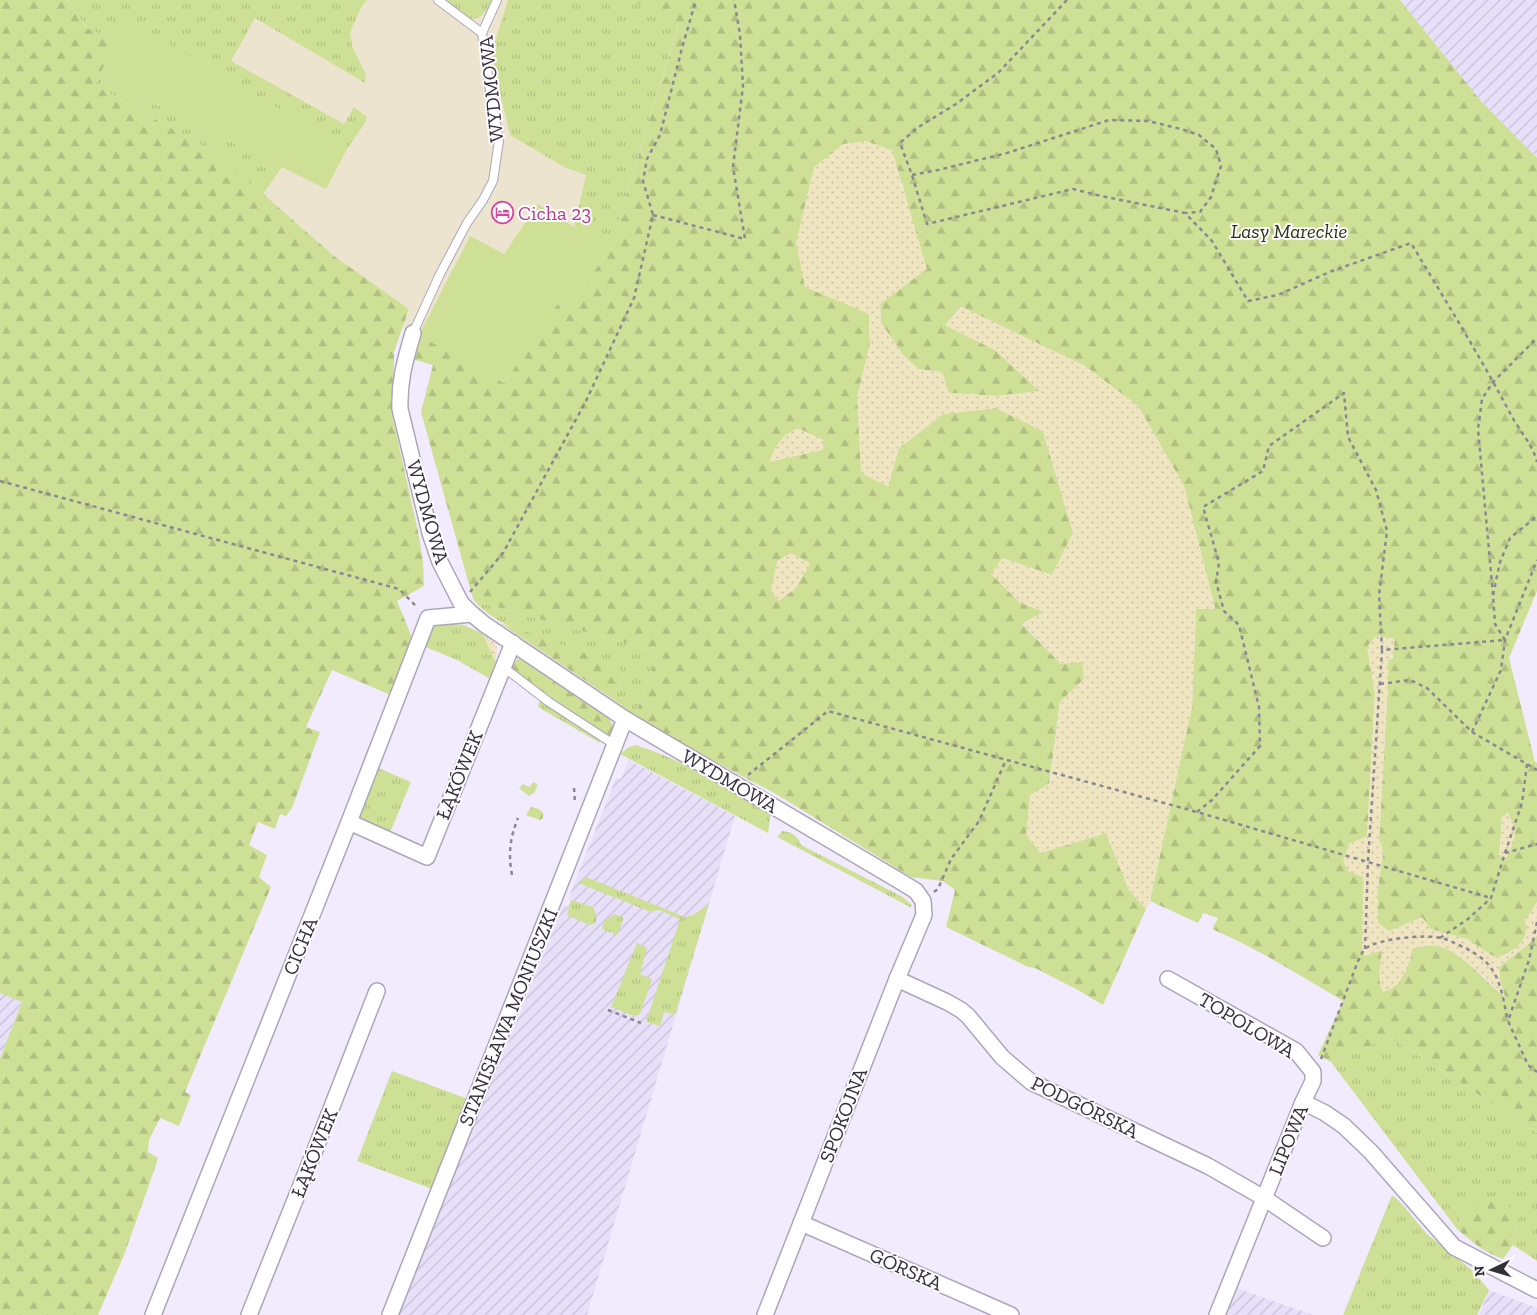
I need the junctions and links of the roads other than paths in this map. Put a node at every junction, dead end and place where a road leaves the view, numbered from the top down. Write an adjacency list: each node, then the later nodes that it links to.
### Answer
1 (438, 0): 3 (lane)
2 (497, 0): 3 (lane, WYDMOWA)
3 (482, 33): 4 (lane, WYDMOWA)
4 (413, 333): 5 (street, WYDMOWA)
5 (467, 608): 6 (street, WYDMOWA); 10 (street, CICHA)
6 (513, 643): 7 (street, ŁĄKÓWEK); 8 (street, WYDMOWA)
7 (503, 667): 9 (lane); 10 (street, ŁĄKÓWEK)
8 (626, 719): 9 (street, STANISŁAWA MONIUSZKI); 11 (street, WYDMOWA)
9 (615, 745): 23 (street, STANISŁAWA MONIUSZKI)
10 (349, 822): 21 (street, CICHA)
11 (924, 908): 13 (street, SPOKOJNA)
12 (1168, 979): 15 (street, TOPOLOWA)
13 (897, 980): 17 (street, PODGÓRSKA); 18 (street, SPOKOJNA)
14 (377, 990): 22 (street, ŁĄKÓWEK)
15 (1313, 1082): 16 (street, LIPOWA)
16 (1303, 1102): 17 (street, LIPOWA); 20 (street)
17 (1264, 1198): 19 (street, LIPOWA); 26 (street, LIPOWA)
18 (801, 1223): 24 (street, SPOKOJNA); 25 (street, GÓRSKA)
19 (1323, 1238)
20 (1537, 1290)
21 (152, 1315)
22 (249, 1315)
23 (390, 1315)
24 (764, 1315)
25 (1011, 1315)
26 (1217, 1315)

